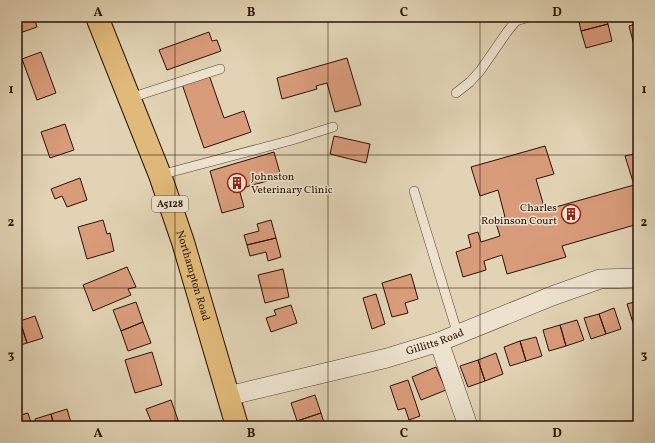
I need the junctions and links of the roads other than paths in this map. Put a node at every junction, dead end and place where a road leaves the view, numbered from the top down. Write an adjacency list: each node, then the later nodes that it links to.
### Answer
1 (97, 17): 5 (main road, Northampton Road / A5128)
2 (529, 17): 4 (lane)
3 (220, 69): 5 (lane)
4 (456, 93)
5 (130, 98): 7 (main road, Northampton Road / A5128)
6 (333, 127): 7 (lane)
7 (160, 175): 12 (main road, Northampton Road / A5128)
8 (414, 191): 10 (lane)
9 (638, 278): 10 (street, Gillitts Road)
10 (458, 335): 11 (street, Gillitts Road)
11 (439, 342): 12 (street, Gillitts Road); 14 (street)
12 (228, 396): 13 (main road, Northampton Road / A5128)
13 (238, 426)
14 (468, 426)

